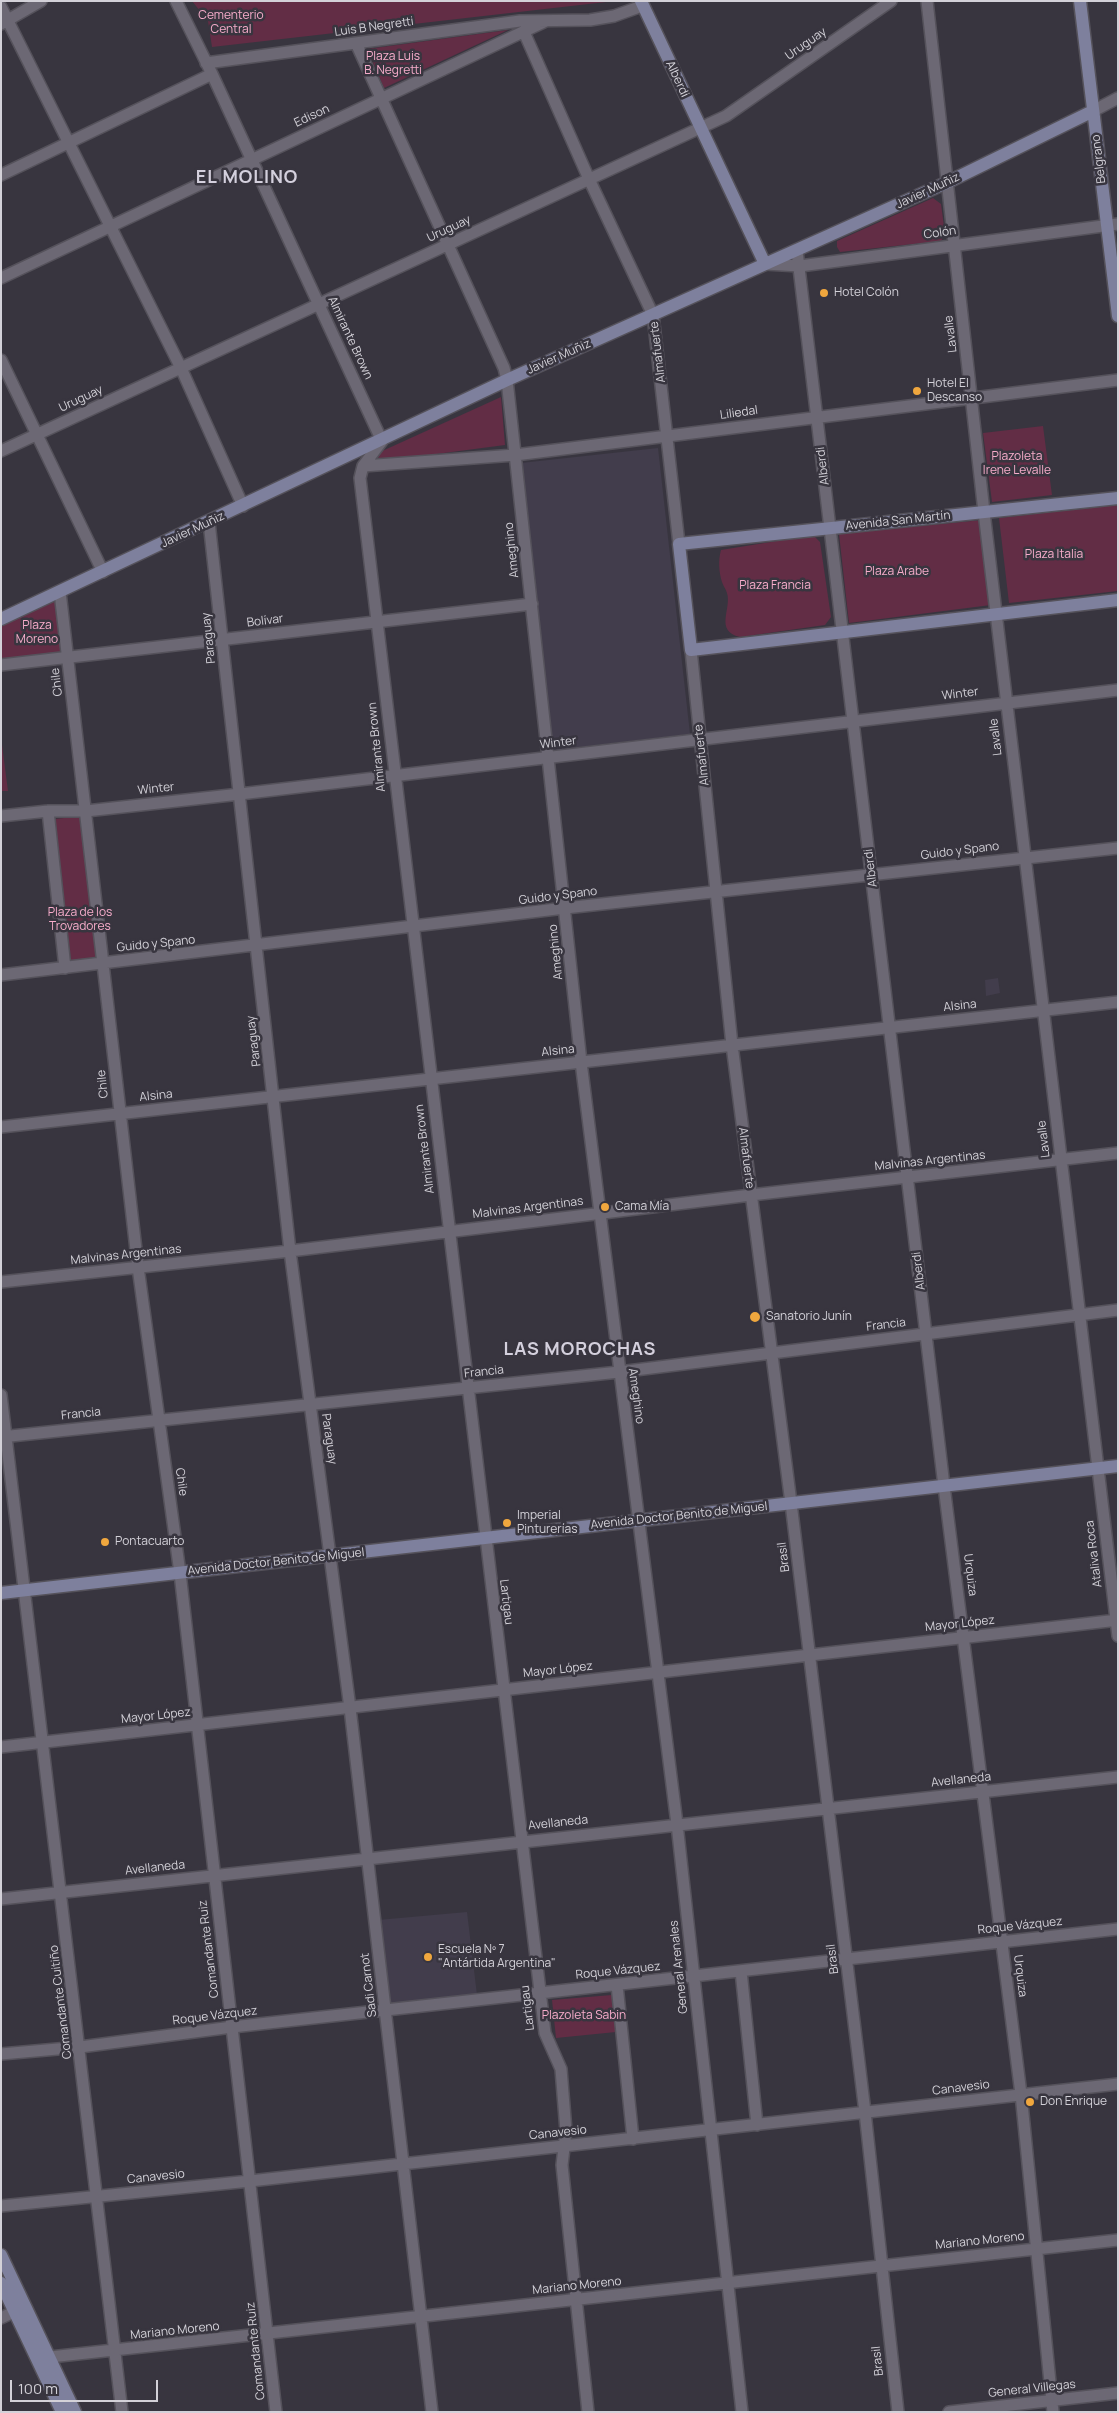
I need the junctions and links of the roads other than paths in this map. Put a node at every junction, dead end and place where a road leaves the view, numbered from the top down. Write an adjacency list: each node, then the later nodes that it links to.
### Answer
1 (41, 1): 9 (street)
2 (891, 1): 17 (street, Uruguay)
3 (927, 1): 22 (street, Lavalle)
4 (1080, 1): 16 (main road, Belgrano)
5 (642, 3): 8 (street, Edison); 17 (main road, Alberdi)
6 (178, 4): 12 (street, Almirante Brown)
7 (1, 7): 9 (street)
8 (546, 21): 10 (street, Edison); 11 (street, Luis B Negretti)
9 (5, 22): 18 (street)
10 (524, 32): 15 (street, Edison); 21 (street, Almafuerte)
11 (356, 43): 12 (street, Luis B Negretti); 15 (street, Ameghino)
12 (206, 63): 13 (street, Almirante Brown)
13 (212, 74): 18 (street); 19 (street, Almirante Brown)
14 (1118, 98): 16 (street, Javier Muñiz)
15 (381, 99): 19 (street, Edison); 25 (street, Ameghino)
16 (1093, 111): 22 (main road, Javier Muñiz); 23 (main road, Belgrano)
17 (700, 128): 21 (street, Uruguay); 28 (main road, Alberdi)
18 (69, 143): 20 (street); 24 (street)
19 (252, 159): 24 (street, Edison); 31 (street, Almirante Brown)
20 (1, 175)
21 (589, 179): 25 (street, Uruguay); 32 (street, Almafuerte)
22 (948, 182): 26 (street, Lavalle); 27 (main road, Javier Muñiz)
23 (1112, 225): 26 (street, Colón); 33 (main road, Belgrano)
24 (110, 226): 30 (street, Edison); 35 (street)
25 (446, 245): 31 (street, Uruguay); 36 (street, Ameghino)
26 (954, 245): 29 (street, Colón); 38 (street, Lavalle)
27 (797, 251): 28 (main road, Javier Muñiz); 29 (street, Alberdi)
28 (765, 264): 29 (street, Colón); 32 (main road, Javier Muñiz)
29 (800, 266): 39 (street, Alberdi)
30 (1, 278)
31 (319, 304): 35 (street, Uruguay); 42 (street, Almirante Brown)
32 (653, 315): 36 (main road, Javier Muñiz); 41 (street, Almafuerte)
33 (1118, 316)
34 (1, 360): 40 (street)
35 (181, 368): 40 (street, Uruguay); 47 (street)
36 (507, 380): 42 (main road, Javier Muñiz); 44 (street, Ameghino)
37 (1118, 380): 38 (street, Liliedal)
38 (972, 397): 39 (street, Liliedal); 48 (street, Lavalle)
39 (817, 416): 41 (street, Liliedal); 50 (street, Alberdi)
40 (38, 434): 43 (street, Uruguay); 52 (street)
41 (667, 436): 44 (street, Liliedal); 51 (street, Almafuerte)
42 (382, 441): 45 (street); 47 (main road, Javier Muñiz)
43 (1, 451)
44 (515, 455): 45 (street, Liliedal); 55 (street, Ameghino)
45 (363, 466): 58 (street, Almirante Brown)
46 (1118, 498): 48 (main road, Avenida San Martín)
47 (243, 506): 49 (main road, Javier Muñiz)
48 (984, 512): 50 (main road, Avenida San Martín); 56 (street, Lavalle)
49 (209, 522): 52 (main road, Javier Muñiz); 60 (street, Paraguay)
50 (830, 527): 51 (main road, Avenida San Martín); 59 (street, Alberdi)
51 (679, 544): 61 (main road, Almafuerte)
52 (103, 572): 53 (main road, Javier Muñiz)
53 (60, 592): 57 (main road, Javier Muñiz); 62 (street, Chile)
54 (1118, 600): 56 (main road)
55 (532, 604): 58 (street, Bolívar); 68 (street, Ameghino)
56 (996, 614): 59 (main road); 65 (street, Lavalle)
57 (1, 619)
58 (377, 622): 60 (street, Bolívar); 69 (street, Almirante Brown)
59 (843, 632): 61 (main road); 66 (street, Alberdi)
60 (223, 640): 62 (street, Bolívar); 70 (street, Paraguay)
61 (691, 650): 67 (street, Almafuerte)
62 (68, 658): 63 (street, Bolívar); 72 (street, Chile)
63 (1, 665)
64 (1118, 690): 65 (street, Winter)
65 (1006, 703): 66 (street, Winter); 75 (street, Lavalle)
66 (853, 721): 67 (street, Winter); 76 (street, Alberdi)
67 (700, 740): 68 (street, Winter); 77 (street, Almafuerte)
68 (548, 758): 69 (street, Winter); 78 (street, Ameghino)
69 (394, 776): 70 (street, Winter); 79 (street, Almirante Brown)
70 (240, 794): 72 (street, Winter); 80 (street, Paraguay)
71 (48, 811): 72 (street, Winter); 73 (street, Winter); 82 (street)
72 (86, 811): 81 (street, Chile)
73 (1, 816)
74 (1118, 848): 75 (street, Guido y Spano)
75 (1024, 857): 76 (street, Guido y Spano); 85 (street, Lavalle)
76 (872, 875): 77 (street, Guido y Spano); 86 (street, Alberdi)
77 (716, 892): 78 (street, Guido y Spano); 87 (street, Almafuerte)
78 (565, 908): 79 (street, Guido y Spano); 88 (street, Ameghino)
79 (412, 927): 80 (street, Guido y Spano); 89 (street, Almirante Brown)
80 (257, 946): 81 (street, Guido y Spano); 90 (street, Paraguay)
81 (103, 964): 82 (street, Guido y Spano); 91 (street, Chile)
82 (65, 968): 83 (street, Guido y Spano)
83 (1, 975)
84 (1118, 1002): 85 (street, Alsina)
85 (1043, 1010): 86 (street, Alsina); 94 (street, Lavalle)
86 (890, 1028): 87 (street, Alsina); 95 (street, Alberdi)
87 (732, 1045): 88 (street, Alsina); 96 (street, Almafuerte)
88 (581, 1062): 89 (street, Alsina); 97 (street, Ameghino)
89 (430, 1079): 90 (street, Alsina); 98 (street, Almirante Brown)
90 (274, 1097): 91 (street, Alsina); 99 (street, Paraguay)
91 (120, 1114): 92 (street, Alsina); 100 (street, Chile)
92 (1, 1128)
93 (1118, 1153): 94 (street, Malvinas Argentinas)
94 (1060, 1160): 95 (street, Malvinas Argentinas); 103 (street, Lavalle)
95 (907, 1177): 96 (street, Malvinas Argentinas); 104 (street, Alberdi)
96 (751, 1195): 97 (street, Malvinas Argentinas); 105 (street, Almafuerte)
97 (599, 1213): 98 (street, Malvinas Argentinas); 106 (street, Ameghino)
98 (448, 1232): 99 (street, Malvinas Argentinas); 107 (street, Almirante Brown)
99 (290, 1252): 100 (street, Malvinas Argentinas); 109 (street, Paraguay)
100 (138, 1267): 101 (street, Malvinas Argentinas); 110 (street, Chile)
101 (1, 1282)
102 (1118, 1310): 103 (street, Francia)
103 (1079, 1315): 104 (street, Francia); 113 (street, Lavalle)
104 (926, 1334): 105 (street, Francia); 114 (street, Alberdi)
105 (772, 1354): 106 (street, Francia); 115 (street, Almafuerte)
106 (619, 1372): 107 (street, Francia); 116 (street, Ameghino)
107 (467, 1388): 109 (street, Francia); 117 (street, Almirante Brown)
108 (1, 1395): 111 (street, Comandante Cuitiño)
109 (311, 1404): 110 (street, Francia); 118 (street, Paraguay)
110 (159, 1420): 111 (street, Francia); 119 (street, Chile)
111 (4, 1436): 120 (street, Comandante Cuitiño)
112 (1118, 1466): 113 (main road, Avenida Doctor Benito de Miguel)
113 (1097, 1468): 114 (main road, Avenida Doctor Benito de Miguel); 122 (street, Ataliva Roca)
114 (944, 1486): 115 (main road, Avenida Doctor Benito de Miguel); 124 (street, Urquiza)
115 (791, 1503): 116 (main road, Avenida Doctor Benito de Miguel); 125 (street, Brasil)
116 (640, 1520): 117 (main road, Avenida Doctor Benito de Miguel); 126 (street, General Arenales)
117 (485, 1538): 118 (main road, Avenida Doctor Benito de Miguel); 127 (street, Lartigau)
118 (331, 1556): 119 (main road, Avenida Doctor Benito de Miguel); 128 (street, Sadi Carnot)
119 (180, 1573): 120 (main road, Avenida Doctor Benito de Miguel); 129 (street, Comandante Ruiz)
120 (25, 1590): 121 (main road, Avenida Doctor Benito de Miguel); 130 (street, Comandante Cuitiño)
121 (1, 1593)
122 (1117, 1620): 123 (street, Ataliva Roca); 124 (street, Mayor López)
123 (1118, 1636)
124 (964, 1638): 125 (street, Mayor López); 133 (street, Urquiza)
125 (810, 1655): 126 (street, Mayor López); 134 (street, Brasil)
126 (658, 1673): 127 (street, Mayor López); 135 (street, General Arenales)
127 (504, 1690): 128 (street, Mayor López); 136 (street, Lartigau)
128 (350, 1708): 129 (street, Mayor López); 137 (street, Sadi Carnot)
129 (198, 1725): 130 (street, Mayor López); 138 (street, Comandante Ruiz)
130 (44, 1742): 131 (street, Mayor López); 139 (street, Comandante Cuitiño)
131 (1, 1747)
132 (1118, 1777): 133 (street, Avellaneda)
133 (983, 1791): 134 (street, Avellaneda); 142 (street, Urquiza)
134 (828, 1808): 135 (street, Avellaneda); 143 (street, Brasil)
135 (677, 1824): 136 (street, Avellaneda); 145 (street, General Arenales)
136 (522, 1841): 137 (street, Avellaneda); 147 (street, Lartigau)
137 (368, 1858): 138 (street, Avellaneda); 148 (street, Sadi Carnot)
138 (215, 1875): 139 (street, Avellaneda); 149 (street, Comandante Ruiz)
139 (61, 1892): 140 (street, Avellaneda); 150 (street, Comandante Cuitiño)
140 (1, 1899)
141 (1118, 1930): 142 (street, Roque Vázquez)
142 (1002, 1942): 143 (street, Roque Vázquez); 153 (street, Urquiza)
143 (846, 1959): 144 (street, Roque Vázquez); 154 (street, Brasil)
144 (741, 1971): 145 (street, Roque Vázquez); 155 (street)
145 (694, 1976): 146 (street, Roque Vázquez); 156 (street, General Arenales)
146 (617, 1985): 147 (street, Roque Vázquez); 157 (street)
147 (540, 1993): 148 (street, Roque Vázquez); 158 (street, Lartigau)
148 (386, 2010): 149 (street, Roque Vázquez); 159 (street, Sadi Carnot)
149 (232, 2028): 150 (street, Roque Vázquez); 160 (street, Comandante Ruiz)
150 (80, 2047): 151 (street, Roque Vázquez); 161 (street, Comandante Cuitiño)
151 (1, 2054)
152 (1118, 2084): 153 (street, Canavesio)
153 (1021, 2094): 154 (street, Canavesio); 164 (street, Urquiza)
154 (865, 2112): 155 (street, Canavesio); 166 (street, Brasil)
155 (757, 2125): 156 (street, Canavesio)
156 (711, 2130): 157 (street, Canavesio); 168 (street, General Arenales)
157 (633, 2139): 158 (street, Canavesio)
158 (565, 2146): 159 (street, Canavesio); 169 (street, Lartigau)
159 (404, 2164): 160 (street, Canavesio); 172 (street, Sadi Carnot)
160 (250, 2181): 161 (street, Canavesio); 173 (street, Comandante Ruiz)
161 (98, 2196): 162 (street, Canavesio); 174 (street, Comandante Cuitiño)
162 (1, 2206)
163 (1118, 2240): 164 (street, Mariano Moreno)
164 (1037, 2249): 166 (street, Mariano Moreno); 177 (street, Urquiza)
165 (1, 2255): 170 (main road)
166 (882, 2266): 168 (street, Mariano Moreno); 185 (street, Brasil)
167 (1, 2283): 170 (main road)
168 (728, 2283): 169 (street, Mariano Moreno); 184 (street, General Arenales)
169 (576, 2300): 172 (street, Mariano Moreno); 183 (street, Lartigau)
170 (20, 2309): 171 (street); 175 (main road)
171 (1, 2318)
172 (422, 2318): 173 (street, Mariano Moreno); 182 (street, Sadi Carnot)
173 (268, 2335): 174 (street, Mariano Moreno); 181 (street, Comandante Ruiz)
174 (115, 2352): 175 (street, Mariano Moreno); 180 (street, Comandante Cuitiño)
175 (45, 2360): 178 (main road); 179 (main road)
176 (1118, 2394): 177 (street, General Villegas)
177 (1053, 2406): 186 (street, General Villegas)
178 (62, 2412)
179 (75, 2412)
180 (122, 2412)
181 (276, 2412)
182 (432, 2412)
183 (588, 2412)
184 (742, 2412)
185 (898, 2412)
186 (949, 2412)

